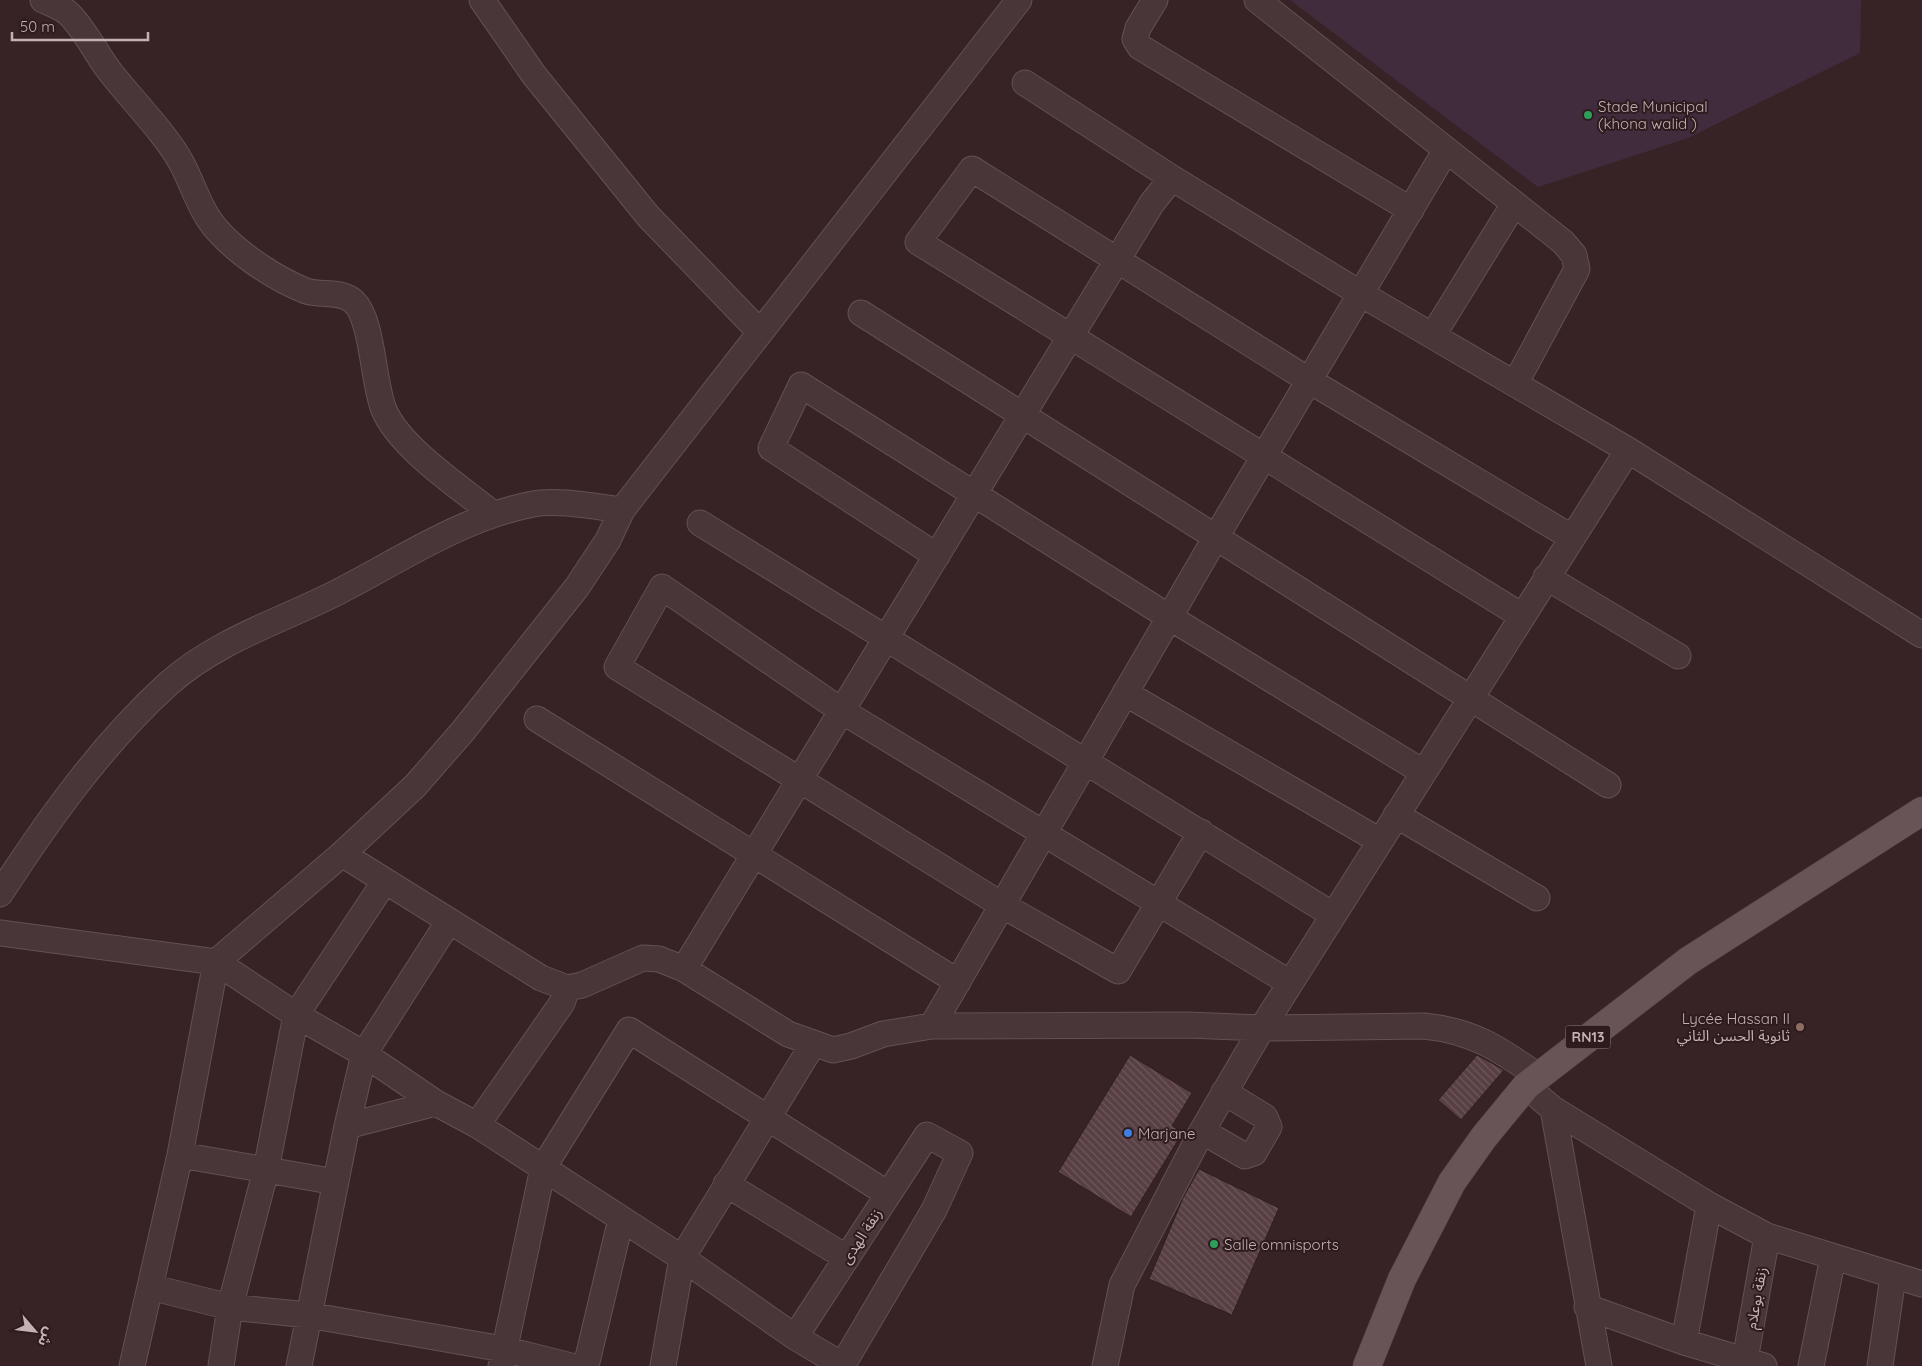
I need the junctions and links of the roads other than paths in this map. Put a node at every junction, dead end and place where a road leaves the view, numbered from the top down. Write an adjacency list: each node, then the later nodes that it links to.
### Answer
1 (43, 0): 24 (street)
2 (482, 0): 14 (street)
3 (1019, 0): 14 (street)
4 (1155, 0): 10 (street)
5 (1257, 0): 7 (street)
6 (1025, 83): 8 (street)
7 (1446, 150): 9 (street); 10 (street)
8 (1172, 178): 11 (street); 12 (street)
9 (1514, 204): 15 (street); 18 (street)
10 (1411, 210): 12 (street)
11 (1118, 260): 16 (street); 16 (street); 17 (street)
12 (1361, 294): 15 (street); 17 (street)
13 (861, 313): 19 (street)
14 (760, 332): 23 (street)
15 (1433, 336): 18 (street)
16 (1071, 337): 19 (street); 21 (street)
17 (1310, 381): 21 (street); 27 (street)
18 (1515, 384): 20 (street)
19 (1023, 415): 22 (street); 26 (street)
20 (1628, 450): 27 (street); 32 (street)
21 (1264, 456): 26 (street); 30 (street)
22 (974, 494): 28 (street); 28 (street); 31 (street)
23 (622, 510): 24 (street); 48 (street)
24 (493, 514): 51 (street)
25 (700, 523): 33 (street)
26 (1216, 537): 31 (street); 36 (street)
27 (1571, 537): 29 (street)
28 (937, 556): 33 (street)
29 (1546, 576): 30 (street); 34 (street)
30 (1522, 616): 36 (street)
31 (1169, 617): 35 (street); 40 (street)
32 (1922, 635)
33 (887, 638): 37 (street); 39 (street)
34 (1678, 656)
35 (1125, 693): 39 (street); 47 (street)
36 (1470, 697): 40 (street); 42 (street)
37 (842, 711): 41 (street); 41 (street); 46 (street)
38 (537, 719): 49 (street)
39 (1086, 761): 45 (street); 46 (street)
40 (1423, 772): 44 (street)
41 (800, 780): 49 (street); 54 (street)
42 (1608, 785)
43 (1922, 811): 68 (main road, RN13)
44 (1396, 815): 47 (street); 52 (street)
45 (1201, 832): 53 (street); 55 (street)
46 (1044, 833): 53 (street); 54 (street)
47 (1380, 841): 55 (street)
48 (342, 854): 50 (street); 58 (street)
49 (754, 854): 59 (street); 60 (street)
50 (385, 881): 56 (street); 63 (street)
51 (0, 894)
52 (1537, 898)
53 (1160, 904): 54 (street); 61 (street)
54 (1002, 905): 60 (street)
55 (1333, 915): 61 (street)
56 (449, 921): 62 (street); 67 (street)
57 (0, 933): 58 (street)
58 (216, 962): 63 (street); 76 (street)
59 (684, 969): 62 (street); 66 (street)
60 (958, 982): 64 (street)
61 (1290, 983): 65 (street)
62 (567, 988): 73 (street)
63 (296, 1015): 67 (street); 78 (street)
64 (932, 1026): 65 (street); 66 (street)
65 (1262, 1028): 68 (street); 69 (street)
66 (813, 1044): 72 (street)
67 (364, 1054): 70 (street); 74 (street)
68 (1532, 1081): 71 (street); 106 (main road, RN13)
69 (1224, 1092): 75 (street); 75 (street)
70 (436, 1103): 73 (street); 74 (street)
71 (1553, 1109): 82 (street); 92 (street)
72 (767, 1117): 77 (street); 80 (street); 81 (street)
73 (477, 1125): 77 (street)
74 (347, 1126): 79 (street)
75 (1202, 1131): 105 (street)
76 (180, 1155): 78 (street); 90 (street)
77 (542, 1168): 83 (street); 96 (street)
78 (266, 1170): 79 (street); 91 (street)
79 (336, 1182): 93 (street)
80 (726, 1184): 86 (street); 87 (street)
81 (888, 1194): 87 (street, زنقة الهدى); 104 (street, زنقة الهدى)
82 (1709, 1205): 84 (street); 95 (street)
83 (621, 1218): 86 (street); 102 (street)
84 (1768, 1236): 85 (street); 97 (street, زنقة بوعلام)
85 (1833, 1257): 88 (street); 108 (street)
86 (682, 1258): 94 (street); 103 (street)
87 (847, 1258): 94 (street, زنقة الهدى)
88 (1893, 1277): 89 (street); 109 (street)
89 (1922, 1284)
90 (150, 1287): 91 (street); 98 (street)
91 (230, 1307): 93 (street); 99 (street)
92 (1587, 1307): 95 (street); 107 (street)
93 (308, 1315): 96 (street); 100 (street)
94 (795, 1337): 104 (street)
95 (1684, 1342): 97 (street)
96 (502, 1358): 101 (street)
97 (1754, 1363)
98 (132, 1366)
99 (221, 1366)
100 (299, 1366)
101 (571, 1366)
102 (586, 1366)
103 (663, 1366)
104 (843, 1366)
105 (1105, 1366)
106 (1367, 1366)
107 (1598, 1366)
108 (1811, 1366)
109 (1880, 1366)

